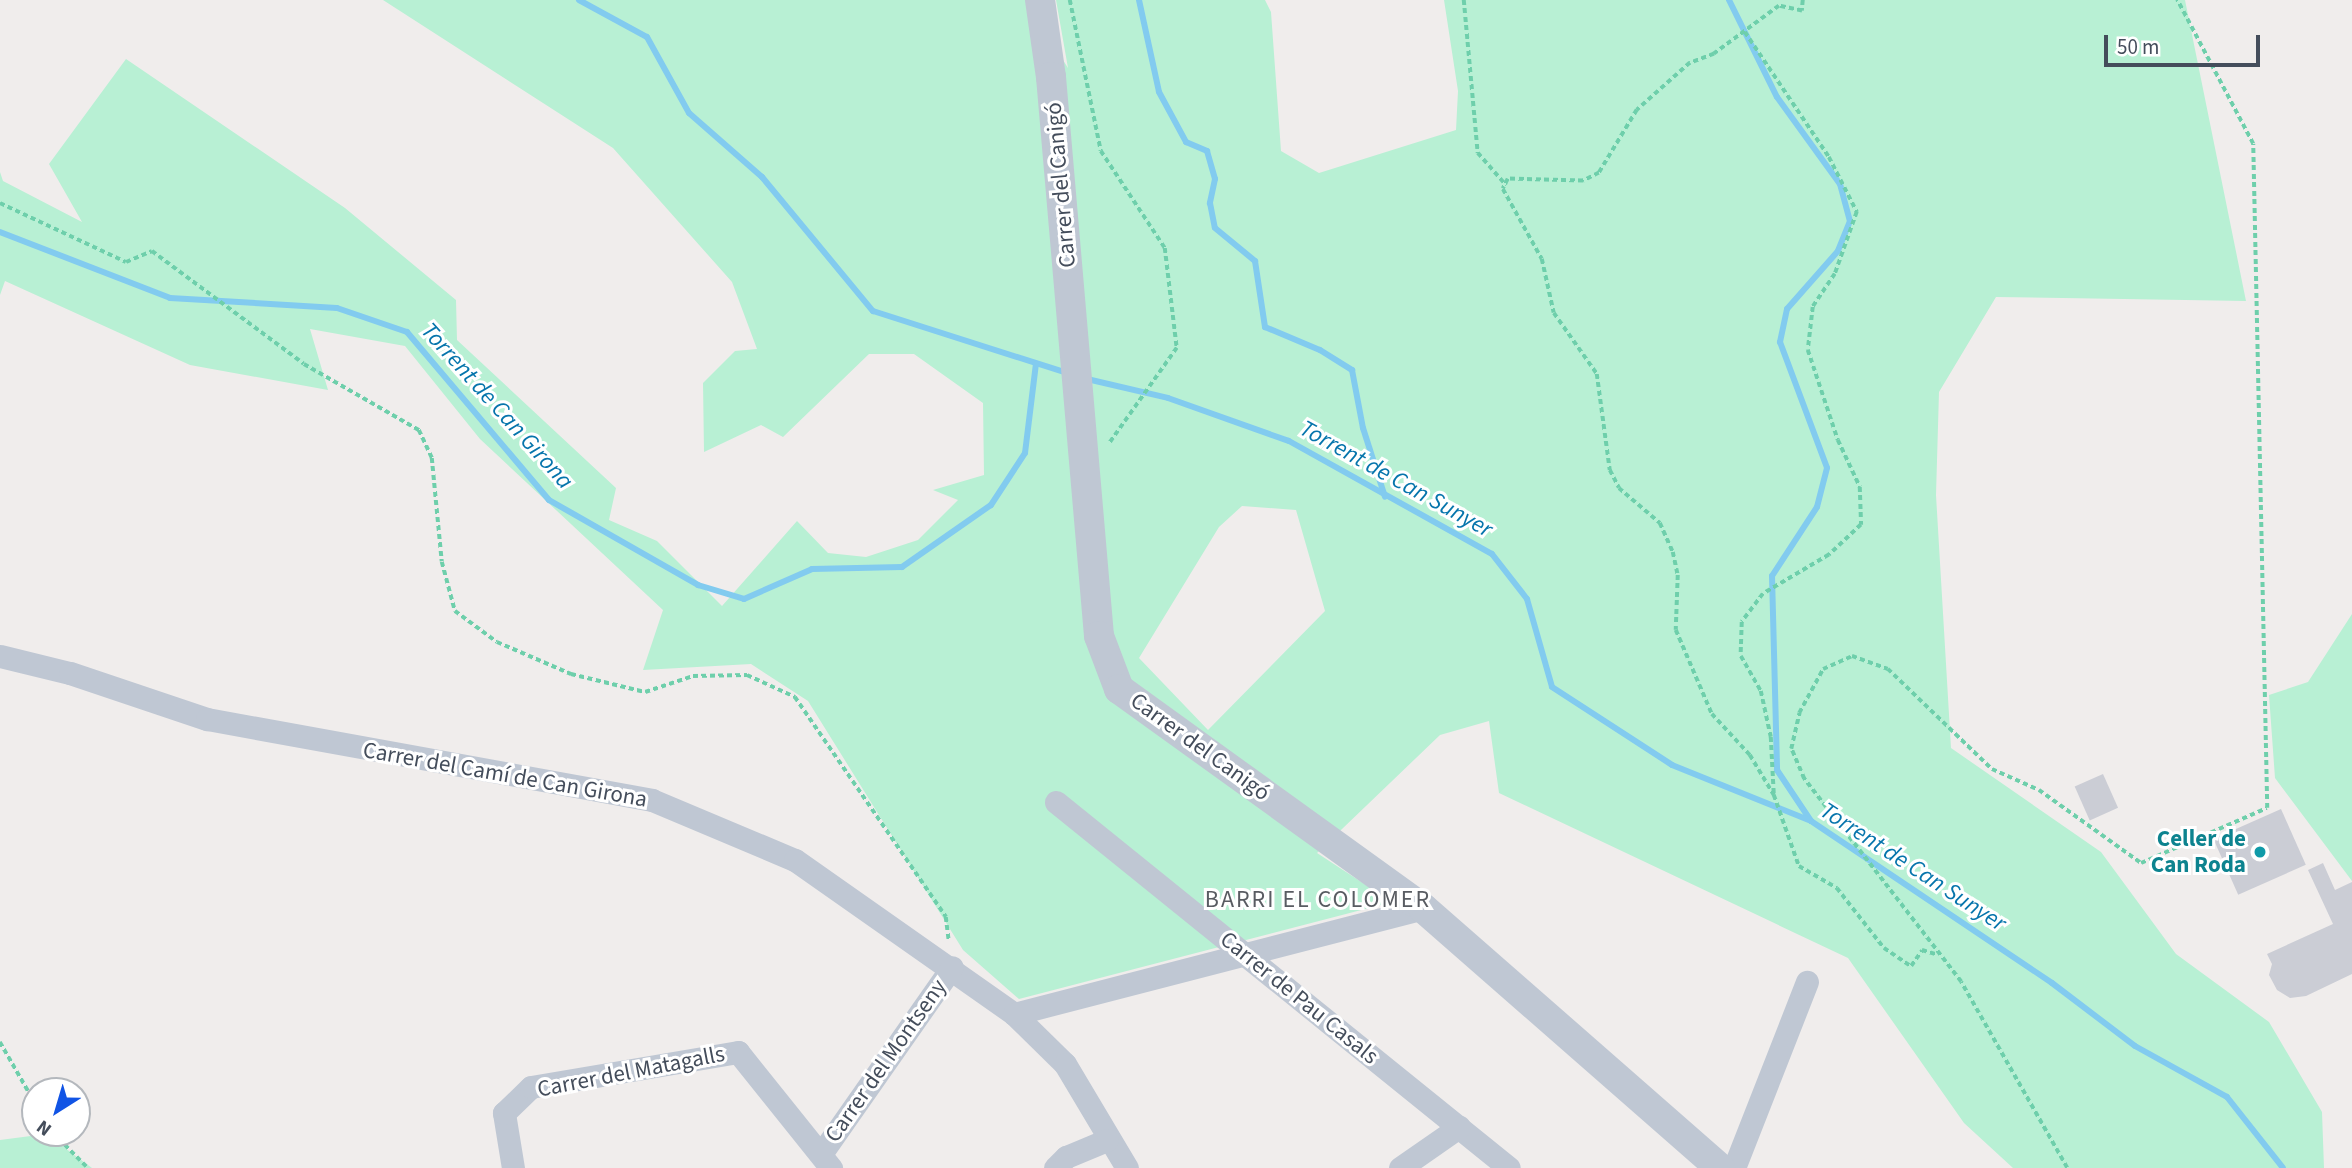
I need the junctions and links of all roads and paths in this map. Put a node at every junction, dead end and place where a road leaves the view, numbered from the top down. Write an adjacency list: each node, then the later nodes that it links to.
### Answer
1 (1040, 0): 9 (street, Carrer del Canigó)
2 (1070, 0): 9 (path)
3 (1464, 0): 7 (path)
4 (1803, 0): 6 (path)
5 (2177, 0): 15 (path)
6 (1745, 32): 7 (path); 11 (path)
7 (1506, 185): 11 (path)
8 (0, 203): 16 (path)
9 (1095, 446): 13 (street, Carrer del Canigó)
10 (0, 656): 16 (street, Carrer del Camí de Can Girona)
11 (1773, 795): 15 (path)
12 (1056, 802): 14 (street, Carrer de Pau Casals)
13 (1423, 908): 14 (street); 31 (street, Carrer del Canigó)
14 (1245, 954): 18 (street); 21 (street, Carrer de Pau Casals)
15 (1940, 956): 33 (path)
16 (952, 967): 18 (street, Carrer del Camí de Can Girona); 24 (street, Carrer del Montseny)
17 (1807, 982): 32 (street)
18 (1014, 1014): 22 (street, Carrer del Camí de Can Girona)
19 (0, 1042): 20 (path)
20 (21, 1079)
21 (1459, 1126): 29 (street); 30 (street, Carrer de Pau Casals)
22 (1107, 1140): 27 (street); 28 (street, Carrer del Camí de Can Girona)
23 (67, 1147): 25 (path)
24 (826, 1161): 26 (street, Carrer del Matagalls)
25 (88, 1168)
26 (513, 1168)
27 (1055, 1168)
28 (1127, 1168)
29 (1400, 1168)
30 (1509, 1168)
31 (1720, 1168)
32 (1734, 1168)
33 (2067, 1168)

